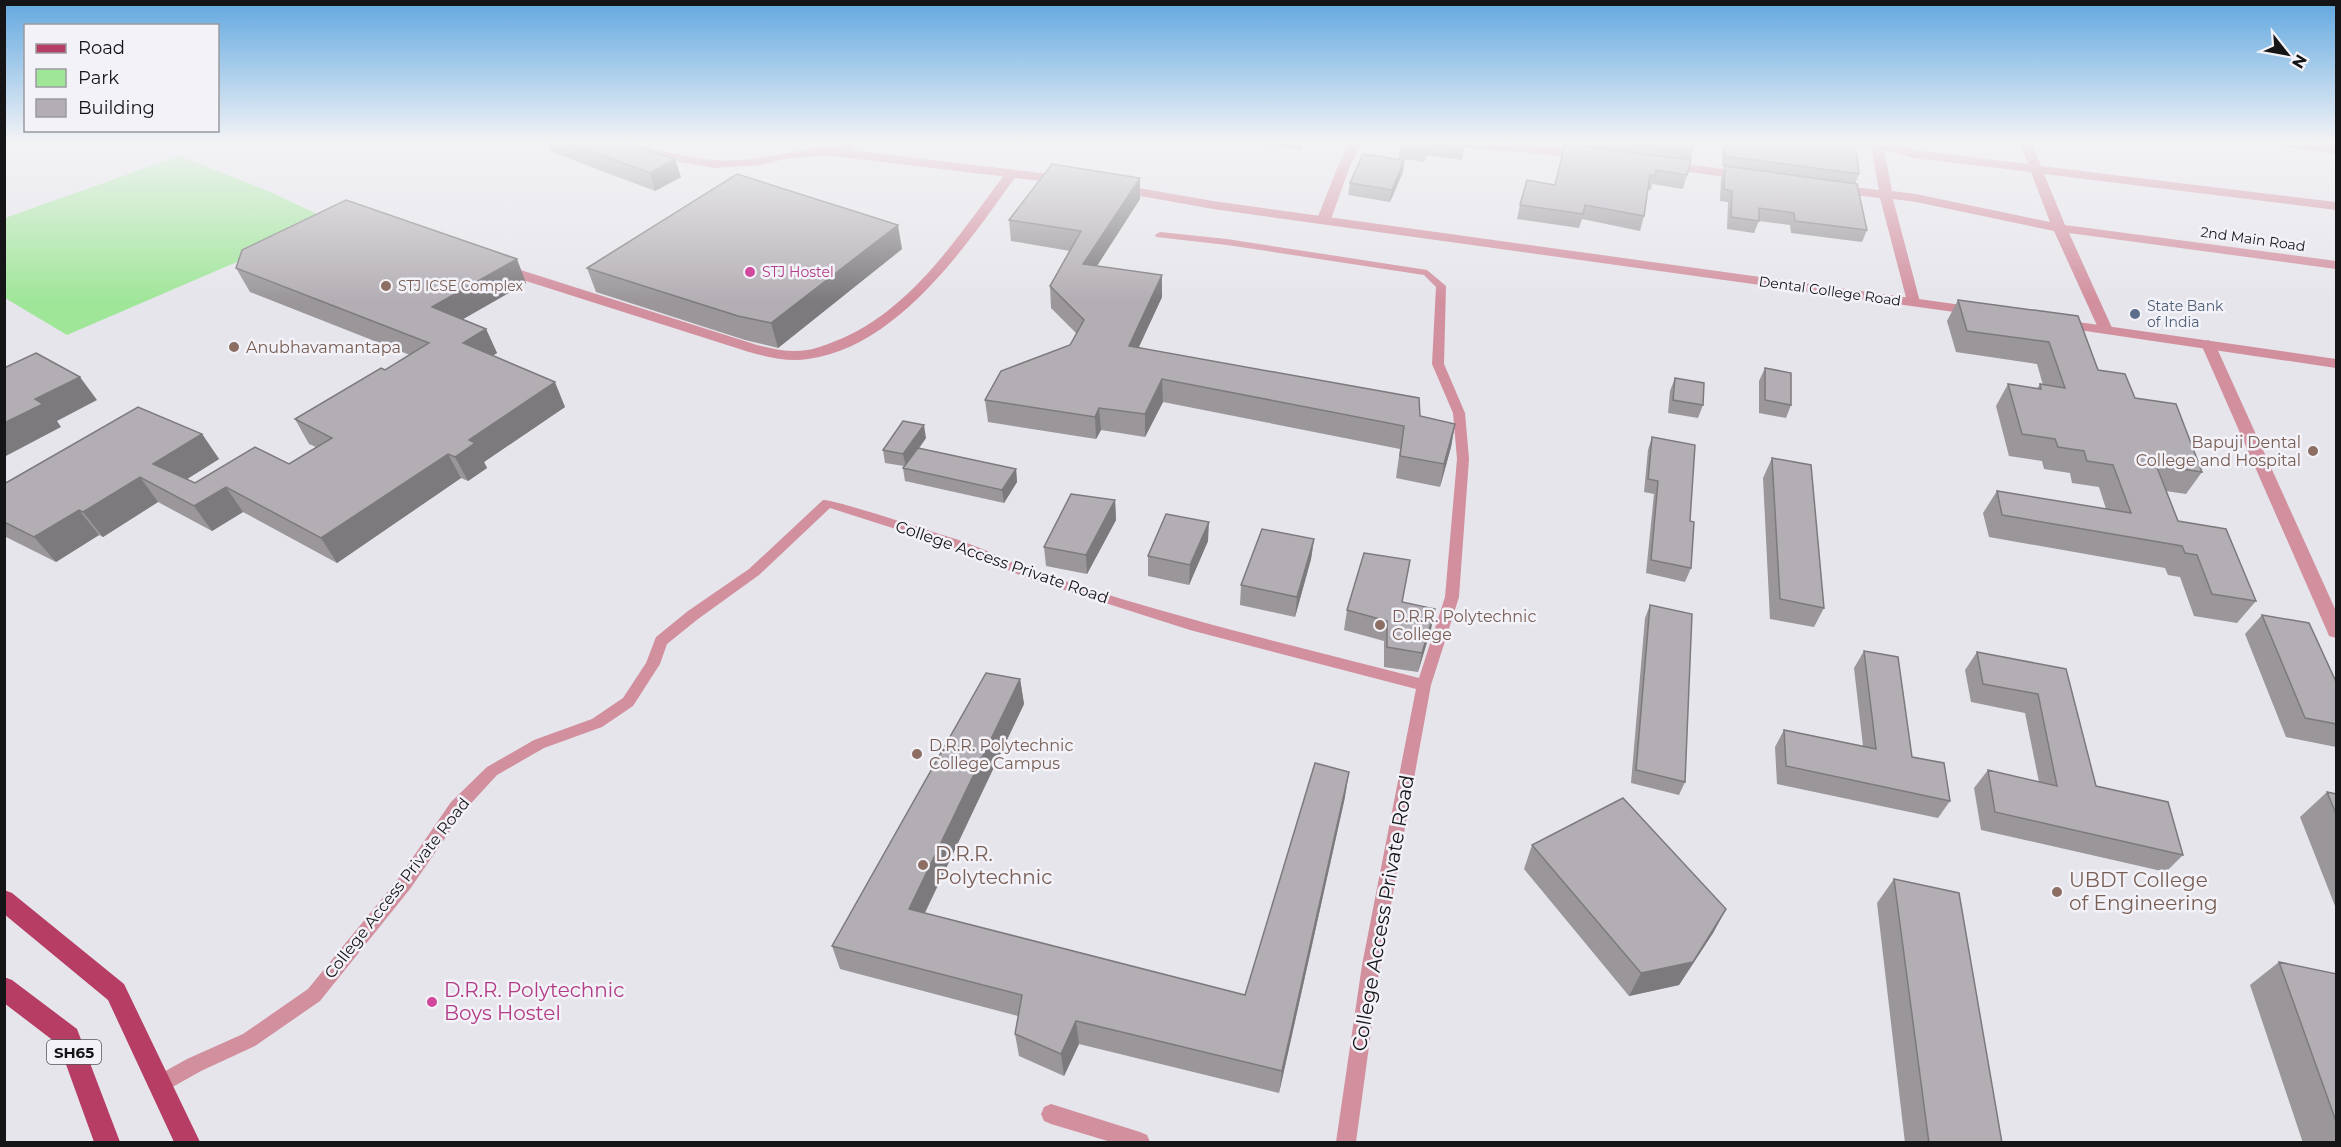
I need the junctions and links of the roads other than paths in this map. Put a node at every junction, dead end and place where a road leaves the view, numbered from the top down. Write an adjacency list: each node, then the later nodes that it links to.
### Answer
1 (996, 194): 12 (street)
2 (1144, 194): 9 (street, Dental College Road)
3 (1334, 194): 9 (street)
4 (1869, 194): 7 (street, 2nd Main Road)
5 (2046, 194): 10 (street)
6 (2236, 194): 8 (street)
7 (1886, 196): 10 (street, 2nd Main Road); 14 (street)
8 (2337, 206)
9 (1324, 219): 14 (street, Dental College Road)
10 (2060, 228): 13 (street, 2nd Main Road); 17 (street)
11 (1160, 235): 21 (lane, College Access Private Road)
12 (485, 262)
13 (2337, 265)
14 (1913, 302): 15 (street, Dental College Road)
15 (1993, 314)
16 (2038, 320): 17 (street)
17 (2106, 330): 18 (street)
18 (2208, 344): 19 (street); 20 (street)
19 (2337, 364)
20 (2337, 631)
21 (1424, 685): 24 (lane, College Access Private Road); 29 (lane, College Access Private Road)
22 (4, 900): 24 (main road)
23 (4, 988): 26 (main road, SH65)
24 (160, 1085): 27 (main road)
25 (1051, 1114): 28 (lane)
26 (107, 1143)
27 (188, 1143)
28 (1140, 1143)
29 (1346, 1143)

